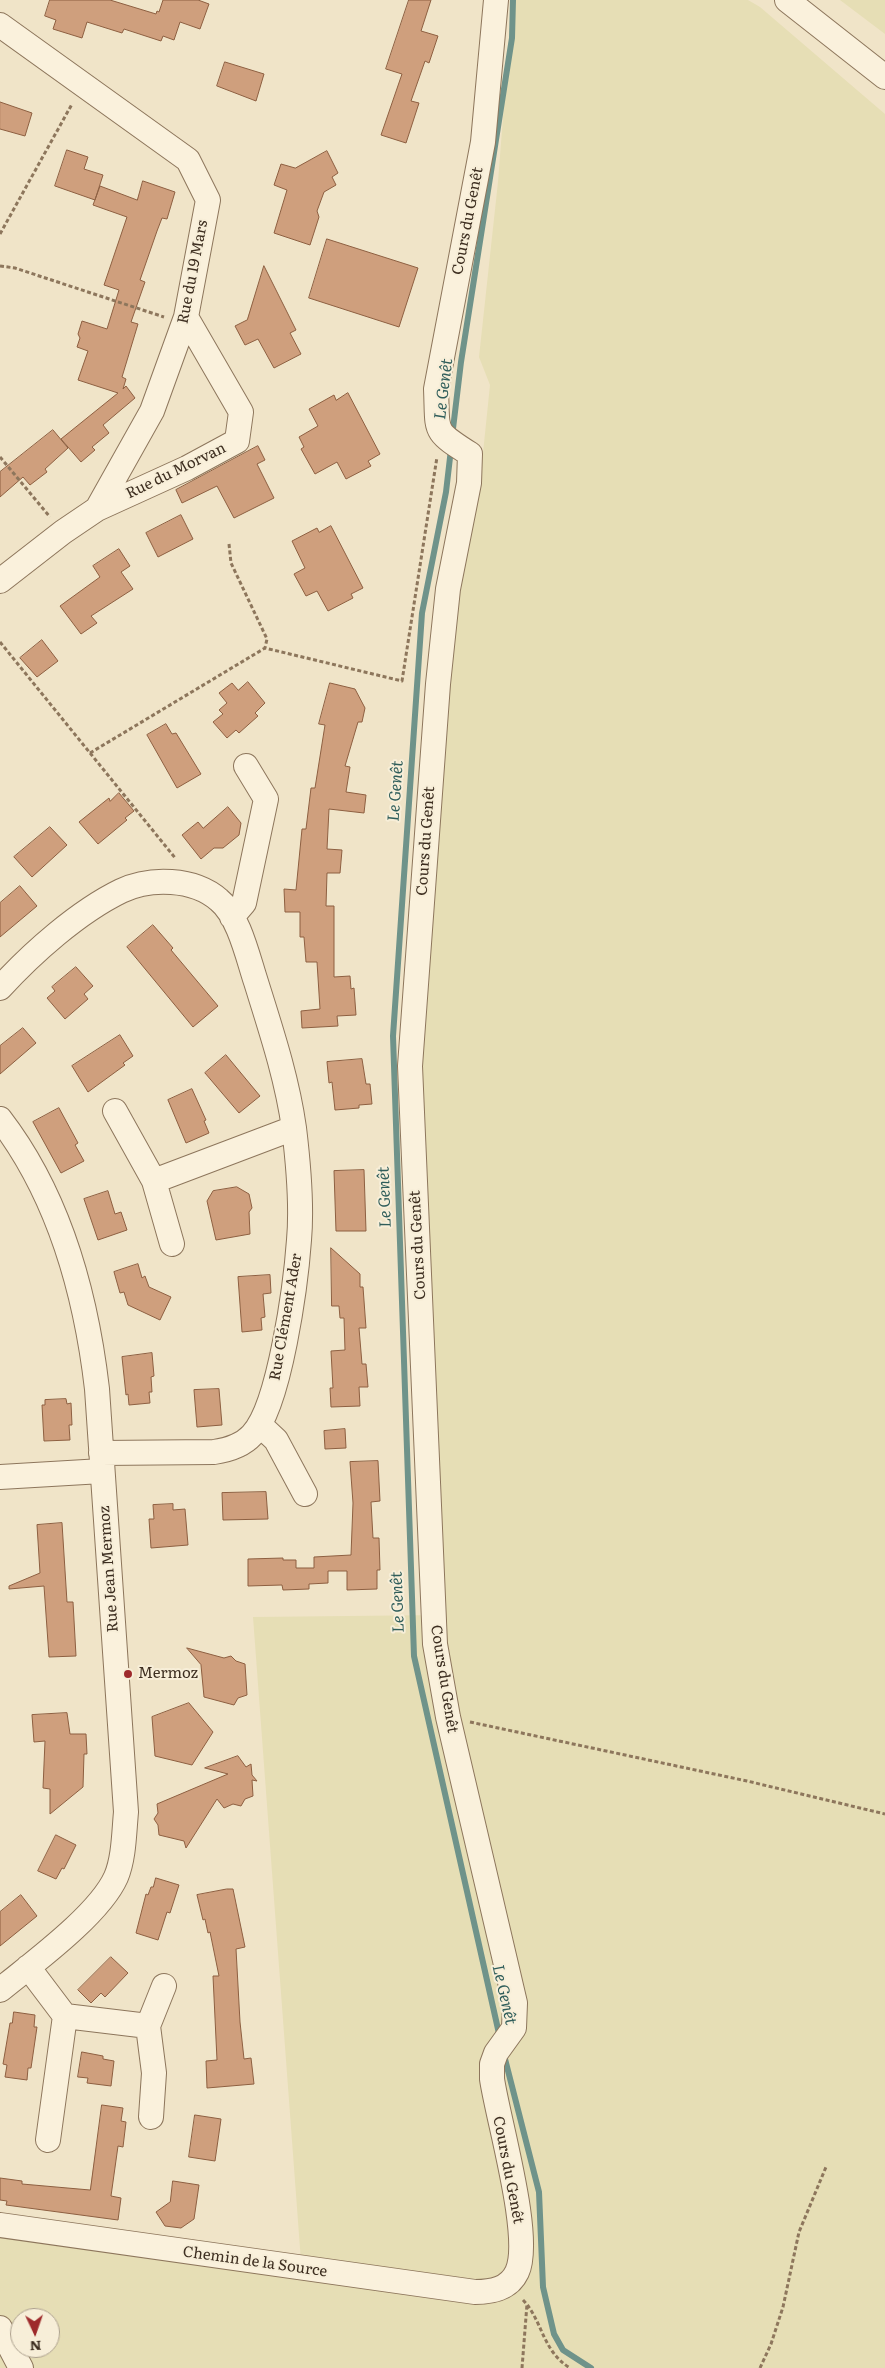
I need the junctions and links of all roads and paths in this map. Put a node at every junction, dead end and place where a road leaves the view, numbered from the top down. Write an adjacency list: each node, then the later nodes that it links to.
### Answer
1 (496, 0): 9 (street, Cours du Genêt)
2 (787, 0): 4 (street)
3 (0, 25): 5 (street, Rue du 19 Mars)
4 (885, 77)
5 (83, 84): 6 (path); 8 (street, Rue du 19 Mars)
6 (0, 234)
7 (0, 266): 8 (path)
8 (186, 317): 11 (street, Rue du 19 Mars); 11 (street, Rue du Morvan)
9 (454, 444): 16 (path); 31 (street, Cours du Genêt)
10 (0, 457): 12 (path)
11 (97, 509): 12 (street, Rue du 19 Mars)
12 (63, 532): 14 (street, Rue du 19 Mars)
13 (229, 544): 16 (path)
14 (0, 581)
15 (0, 642): 17 (path)
16 (265, 648): 17 (path)
17 (90, 753): 19 (path)
18 (246, 766): 20 (street)
19 (180, 883): 20 (street, Rue Clément Ader); 21 (street, Rue Clément Ader)
20 (232, 917): 24 (street, Rue Clément Ader)
21 (0, 988)
22 (116, 1111): 25 (street)
23 (0, 1119): 28 (street, Rue Jean Mermoz)
24 (294, 1128): 25 (street); 27 (street, Rue Clément Ader)
25 (154, 1181): 26 (street)
26 (172, 1244)
27 (260, 1425): 28 (street, Rue Clément Ader); 30 (street)
28 (101, 1462): 29 (street, Rue Clément Ader); 33 (street, Rue Jean Mermoz)
29 (0, 1477)
30 (304, 1494)
31 (448, 1717): 32 (path); 42 (street, Cours du Genêt)
32 (885, 1814)
33 (28, 1967): 35 (street, Rue Jean Mermoz); 36 (street)
34 (164, 1986): 37 (street)
35 (0, 1990)
36 (66, 2016): 37 (street); 39 (street)
37 (148, 2026): 38 (street)
38 (151, 2117)
39 (48, 2140)
40 (826, 2167): 48 (path)
41 (0, 2225): 42 (street, Chemin de la Source)
42 (508, 2284): 43 (path)
43 (527, 2304): 46 (path); 47 (path)
44 (0, 2328): 45 (street)
45 (21, 2368)
46 (522, 2368)
47 (570, 2368)
48 (760, 2368)

